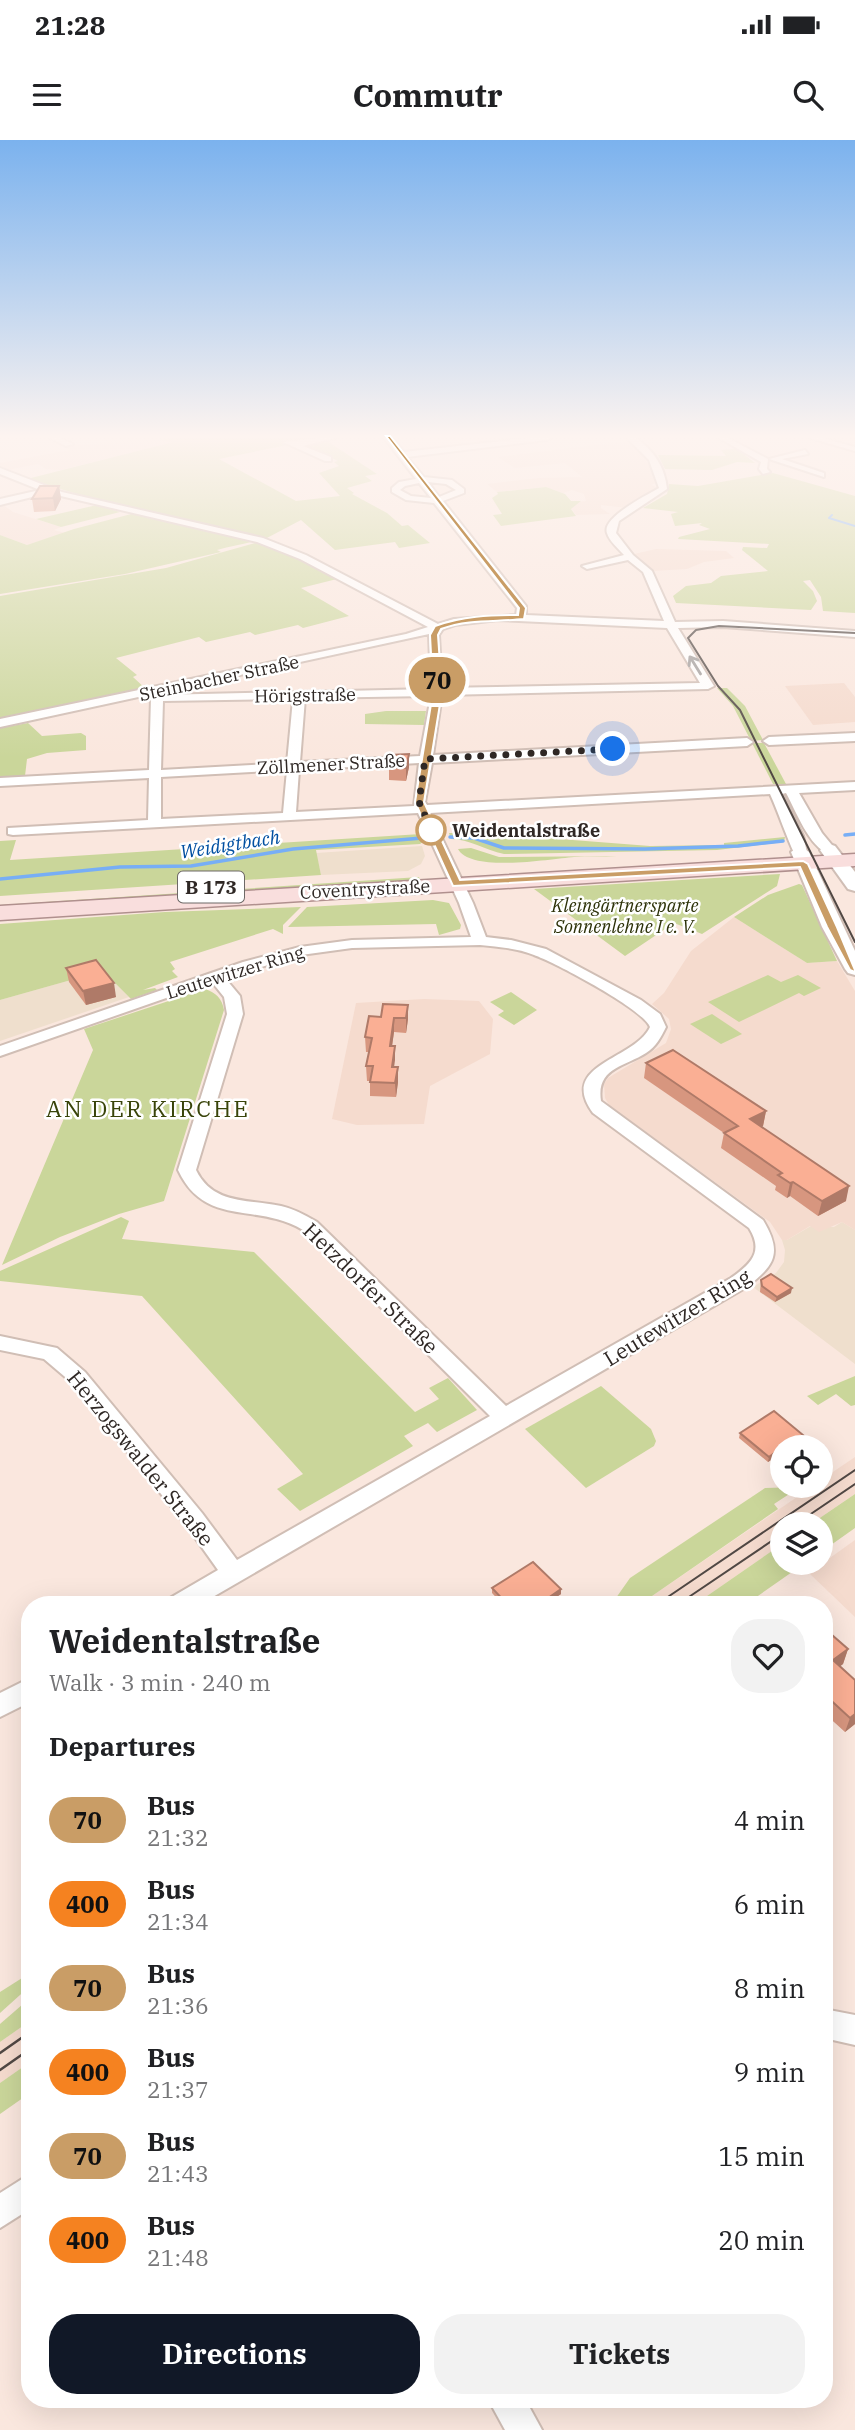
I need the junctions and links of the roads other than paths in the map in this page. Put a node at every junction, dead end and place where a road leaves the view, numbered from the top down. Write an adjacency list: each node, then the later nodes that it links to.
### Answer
1 (272, 545): 8 (street)
2 (472, 545): 6 (street)
3 (620, 545): 4 (street)
4 (630, 557): 5 (street); 7 (street)
5 (587, 566)
6 (521, 617): 7 (street, Steinbacher Straße); 8 (street, Steinbacher Straße)
7 (672, 625): 9 (street); 10 (street, Hörigstraße, one-way to 7)
8 (438, 628): 10 (street); 11 (street, Steinbacher Straße)
9 (855, 634)
10 (437, 687): 12 (street, Hörigstraße); 17 (street)
11 (154, 695): 12 (street, Hörigstraße); 13 (street, Steinbacher Straße); 19 (street)
12 (299, 696): 18 (street)
13 (0, 723)
14 (855, 737): 15 (street)
15 (769, 741)
16 (747, 742): 17 (street, Zöllmener Straße)
17 (425, 759): 18 (street, Zöllmener Straße); 24 (street)
18 (292, 766): 19 (street, Zöllmener Straße); 25 (street)
19 (156, 774): 20 (street, Zöllmener Straße); 26 (street)
20 (0, 782)
21 (855, 786): 22 (street)
22 (790, 789): 23 (street); 29 (street)
23 (774, 790): 24 (street); 30 (street)
24 (421, 810): 25 (street); 31 (street)
25 (289, 818): 26 (street)
26 (154, 824): 27 (street)
27 (13, 831)
28 (855, 849): 29 (main road, Coventrystraße / B 173)
29 (840, 857): 30 (main road, Coventrystraße / B 173); 32 (main road)
30 (802, 858): 31 (main road, Coventrystraße / B 173); 36 (main road)
31 (454, 878): 33 (main road, Coventrystraße / B 173); 34 (main road, Coventrystraße / B 173); 35 (street)
32 (855, 885)
33 (0, 902)
34 (0, 913)
35 (480, 941): 37 (street, Leutewitzer Ring); 40 (street, Leutewitzer Ring)
36 (855, 970)
37 (215, 976): 38 (street, Leutewitzer Ring); 40 (street, Hetzdorfer Straße)
38 (0, 1051)
39 (0, 1343): 41 (street, Herzogswalder Straße)
40 (505, 1417): 41 (street, Leutewitzer Ring)
41 (233, 1573): 42 (street, Leutewitzer Ring)
42 (193, 1596)
43 (21, 1694): 44 (street)
44 (0, 1706)
45 (833, 2025): 46 (street)
46 (855, 2030)
47 (21, 2197): 48 (street)
48 (0, 2212)
49 (511, 2408): 50 (street)
50 (526, 2430)

